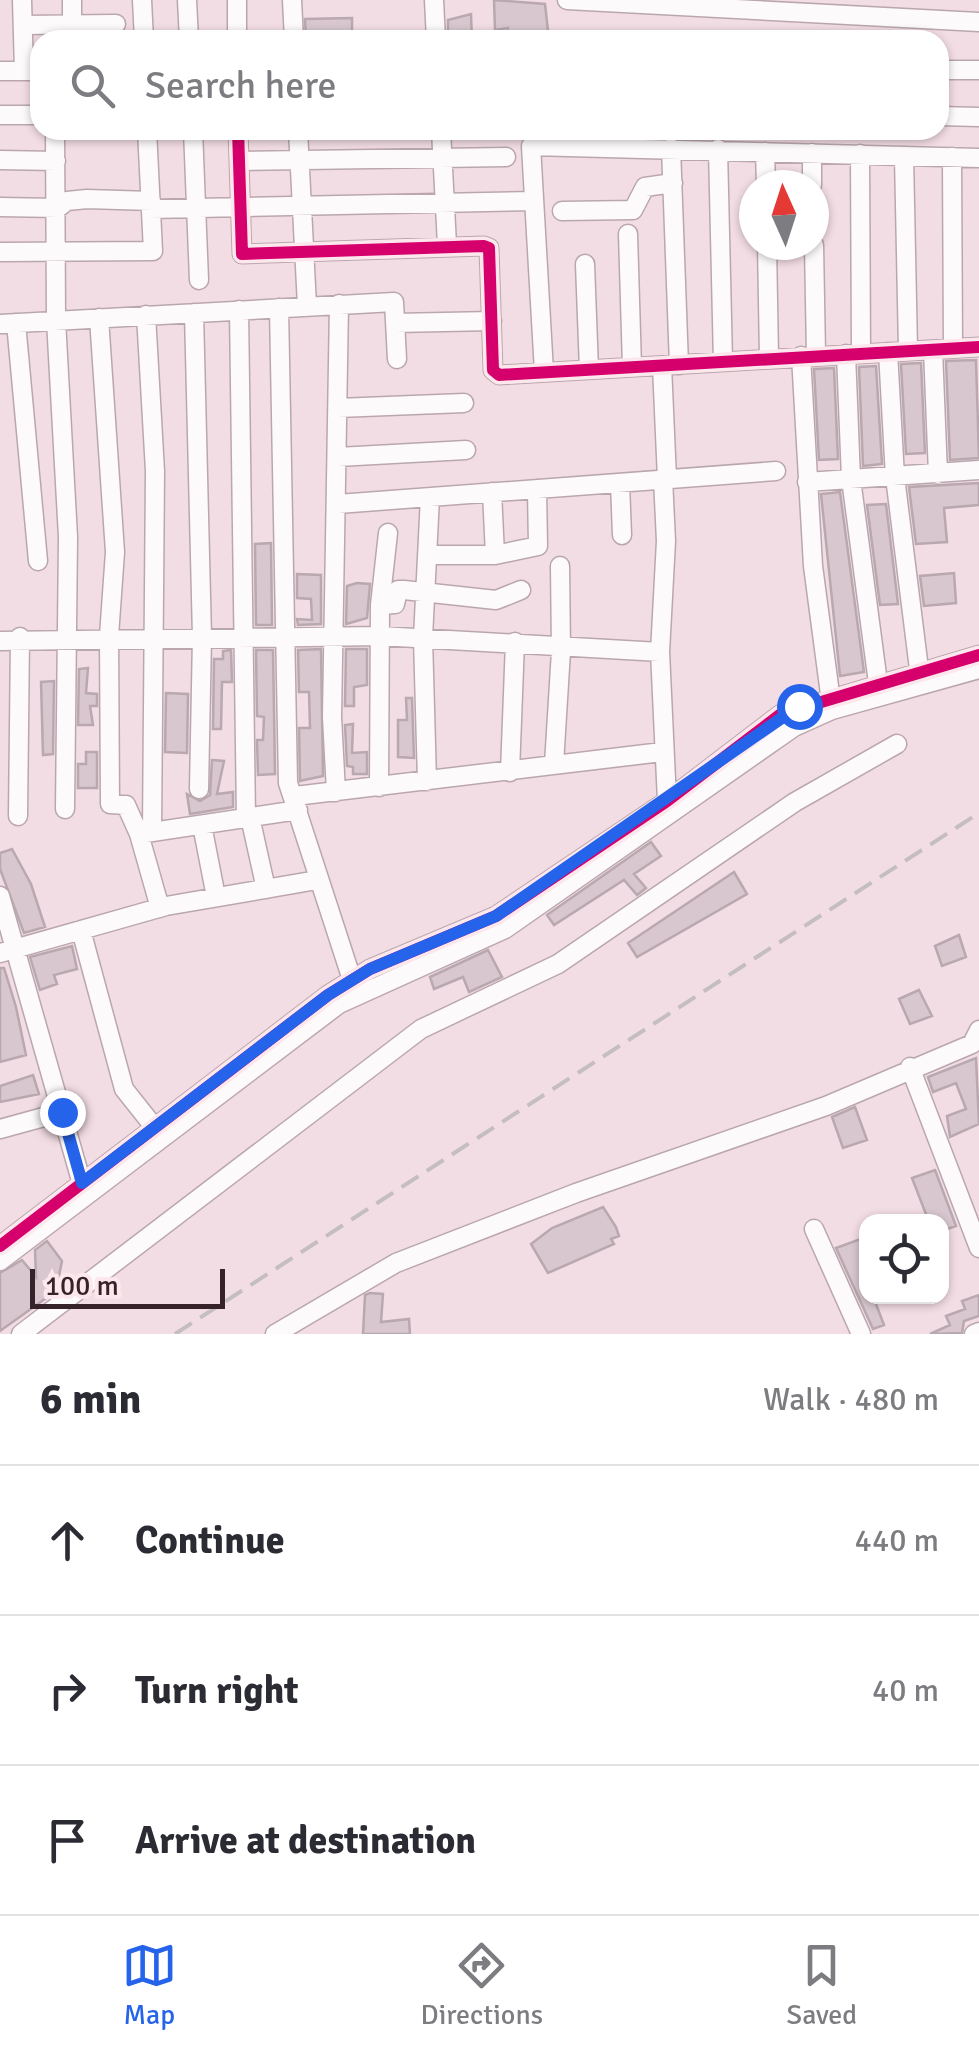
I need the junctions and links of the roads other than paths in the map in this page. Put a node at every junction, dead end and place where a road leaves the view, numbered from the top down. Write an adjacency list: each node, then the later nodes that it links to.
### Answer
1 (22, 0): 12 (street)
2 (72, 0): 10 (street)
3 (142, 0): 13 (street)
4 (187, 0): 14 (street)
5 (237, 0): 15 (street)
6 (292, 0): 16 (street)
7 (434, 0): 17 (street)
8 (567, 0): 9 (street)
9 (979, 22)
10 (72, 24): 11 (street); 12 (street)
11 (116, 24)
12 (23, 25): 18 (street)
13 (144, 30)
14 (188, 30)
15 (237, 30)
16 (294, 30)
17 (436, 30)
18 (30, 61)
19 (0, 70): 22 (street)
20 (949, 70): 21 (street)
21 (979, 70)
22 (30, 71)
23 (0, 115): 24 (street)
24 (30, 116)
25 (949, 116): 26 (street)
26 (979, 116)
27 (55, 140): 44 (street)
28 (148, 140): 52 (street)
29 (193, 140): 57 (street)
30 (238, 140): 45 (street)
31 (299, 140): 46 (street)
32 (441, 140): 39 (street)
33 (671, 148): 34 (street); 49 (street); 50 (street)
34 (718, 149): 35 (street); 88 (street)
35 (765, 152): 36 (street); 47 (street)
36 (812, 153): 37 (street); 48 (street)
37 (860, 154): 38 (street); 84 (street)
38 (904, 156): 41 (street); 81 (street)
39 (442, 157): 40 (street); 46 (street); 51 (street)
40 (506, 157)
41 (952, 157): 42 (street); 80 (street)
42 (979, 158)
43 (0, 160): 44 (street)
44 (56, 161): 56 (street)
45 (239, 161): 46 (street); 55 (street)
46 (300, 161): 54 (street)
47 (766, 170)
48 (812, 170)
49 (673, 183): 58 (street); 89 (street)
50 (533, 201): 51 (street); 92 (street)
51 (445, 203): 54 (street); 60 (street)
52 (151, 205): 56 (street); 57 (street); 63 (street)
53 (0, 206): 56 (street)
54 (302, 206): 55 (street); 61 (street)
55 (240, 207): 57 (street); 61 (street)
56 (58, 208): 63 (street)
57 (196, 208): 67 (street)
58 (562, 211)
59 (628, 234): 90 (street)
60 (447, 245): 61 (street); 76 (street)
61 (304, 251): 69 (street)
62 (0, 252): 63 (street)
63 (57, 253): 75 (street)
64 (767, 260): 86 (street)
65 (813, 260): 85 (street)
66 (584, 264): 91 (street)
67 (199, 280)
68 (338, 304): 69 (street); 77 (street); 94 (street)
69 (308, 306): 70 (street)
70 (279, 308): 71 (street); 125 (street)
71 (239, 310): 72 (street); 124 (street)
72 (194, 312): 73 (street); 123 (street)
73 (146, 315): 74 (street); 119 (street)
74 (99, 318): 75 (street); 118 (street)
75 (56, 320): 78 (street); 122 (street)
76 (492, 321): 77 (street); 92 (street)
77 (396, 322): 87 (street)
78 (8, 323): 113 (street)
79 (979, 347): 80 (street)
80 (953, 348): 82 (street)
81 (908, 350): 82 (street); 83 (street)
82 (933, 350): 99 (street)
83 (888, 352): 84 (street); 100 (street)
84 (854, 353): 85 (street); 102 (street)
85 (809, 356): 86 (street); 103 (street)
86 (769, 358): 88 (street)
87 (397, 360)
88 (723, 362): 89 (street)
89 (671, 366): 90 (street); 101 (street)
90 (632, 367): 91 (street)
91 (589, 370): 92 (street)
92 (544, 372)
93 (464, 403): 94 (street)
94 (338, 408): 96 (street)
95 (466, 450): 96 (street)
96 (338, 458): 108 (street)
97 (979, 470): 99 (street)
98 (776, 471): 101 (street)
99 (938, 474): 100 (street)
100 (894, 478): 102 (street); 134 (street)
101 (665, 479): 104 (street); 131 (street)
102 (851, 479): 103 (street); 135 (street)
103 (807, 482): 136 (street)
104 (620, 483): 105 (street); 110 (street)
105 (537, 488): 106 (street); 112 (street)
106 (492, 492): 107 (street); 112 (street)
107 (430, 497): 108 (street); 111 (street)
108 (338, 504): 126 (street)
109 (388, 532): 117 (street)
110 (622, 535)
111 (429, 554): 112 (street); 115 (street)
112 (495, 556)
113 (38, 562)
114 (560, 566): 130 (street)
115 (424, 590): 116 (street); 117 (street); 127 (street)
116 (520, 590)
117 (380, 605): 120 (street)
118 (109, 636): 119 (street); 122 (street); 151 (street)
119 (156, 636): 123 (street); 151 (street)
120 (380, 636): 126 (street); 127 (street); 142 (street)
121 (20, 637): 122 (street); 128 (street); 148 (street)
122 (65, 637): 147 (street)
123 (202, 637): 124 (street); 143 (street)
124 (246, 637): 125 (street); 149 (street)
125 (288, 637): 126 (street); 146 (street)
126 (333, 637): 144 (street)
127 (424, 638): 129 (street); 141 (street)
128 (0, 640)
129 (515, 642): 130 (street); 140 (street)
130 (560, 645): 131 (street); 139 (street)
131 (660, 652): 138 (street)
132 (979, 654): 134 (street)
133 (979, 669): 134 (street)
134 (920, 679): 135 (street); 136 (street)
135 (878, 683): 136 (street)
136 (831, 703): 145 (street); 159 (street)
137 (897, 744): 170 (street)
138 (662, 752): 139 (street); 145 (street)
139 (554, 764): 140 (street)
140 (510, 772): 141 (street)
141 (427, 781): 142 (street)
142 (379, 787): 144 (street)
143 (199, 788)
144 (336, 792): 146 (street)
145 (667, 801): 159 (street)
146 (297, 803): 149 (street); 152 (street)
147 (65, 809)
148 (18, 816)
149 (248, 817): 150 (street); 153 (street)
150 (202, 824): 151 (street); 155 (street)
151 (146, 833): 156 (street)
152 (316, 880): 153 (street); 159 (street)
153 (266, 889): 155 (street)
154 (0, 896): 158 (street)
155 (216, 898): 156 (street)
156 (160, 908): 157 (street)
157 (81, 930): 158 (street); 163 (street)
158 (8, 951): 162 (street)
159 (354, 988): 163 (street); 165 (street)
160 (979, 1030): 161 (street)
161 (910, 1067): 168 (street); 171 (street)
162 (62, 1112): 164 (street); 165 (street)
163 (155, 1128): 165 (street)
164 (0, 1129)
165 (84, 1189): 167 (street); 169 (street)
166 (814, 1229): 172 (street)
167 (0, 1246)
168 (979, 1248)
169 (0, 1262)
170 (22, 1334)
171 (274, 1334)
172 (860, 1334)

